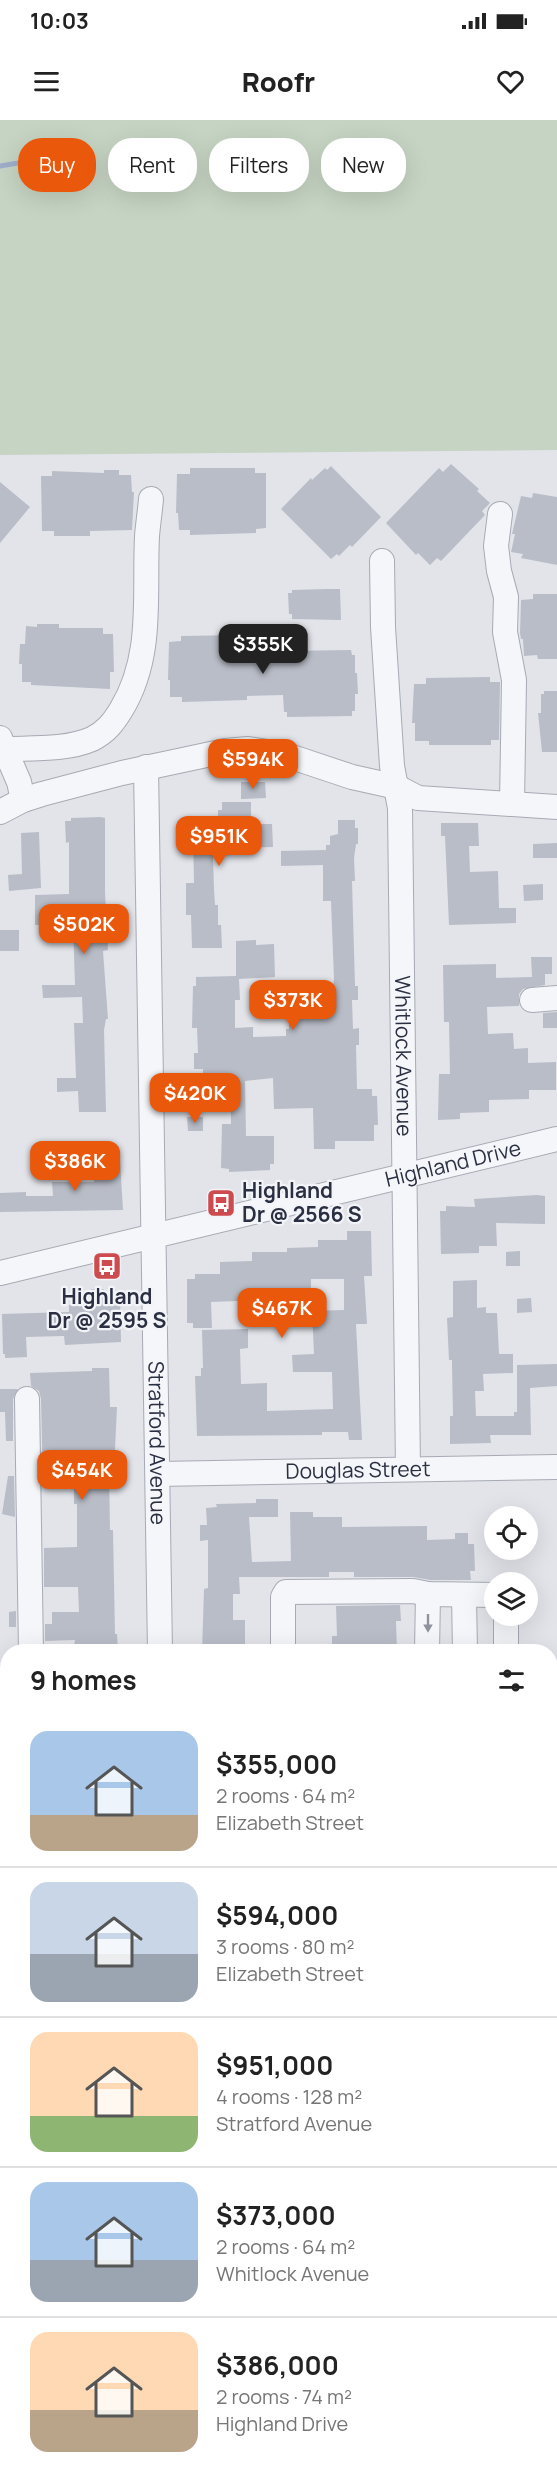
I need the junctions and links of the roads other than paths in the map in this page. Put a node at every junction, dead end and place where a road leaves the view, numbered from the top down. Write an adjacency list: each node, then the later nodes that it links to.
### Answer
1 (151, 499): 4 (street)
2 (500, 514): 8 (street)
3 (382, 561): 6 (street, Whitlock Avenue)
4 (3, 744): 9 (street)
5 (146, 767): 6 (street); 9 (street); 16 (street, Stratford Avenue)
6 (397, 787): 8 (street); 15 (street, Whitlock Avenue)
7 (557, 792): 8 (street)
8 (512, 797): 10 (street)
9 (23, 800): 11 (street)
10 (557, 807)
11 (0, 812)
12 (557, 998): 13 (street)
13 (532, 1000)
14 (557, 1139): 15 (street, Highland Drive)
15 (405, 1175): 16 (street, Highland Drive); 20 (street, Whitlock Avenue)
16 (154, 1237): 17 (street, Highland Drive); 21 (street, Stratford Avenue)
17 (0, 1273)
18 (27, 1399): 26 (street)
19 (557, 1467): 20 (street, Douglas Street)
20 (408, 1469): 21 (street, Douglas Street)
21 (158, 1474): 27 (street, Stratford Avenue)
22 (428, 1594): 23 (street); 28 (street); 29 (street, one-way to 29)
23 (464, 1595): 24 (street); 30 (street)
24 (484, 1595)
25 (506, 1626): 31 (street)
26 (32, 1644)
27 (160, 1644)
28 (283, 1644)
29 (427, 1644)
30 (465, 1644)
31 (506, 1644)

